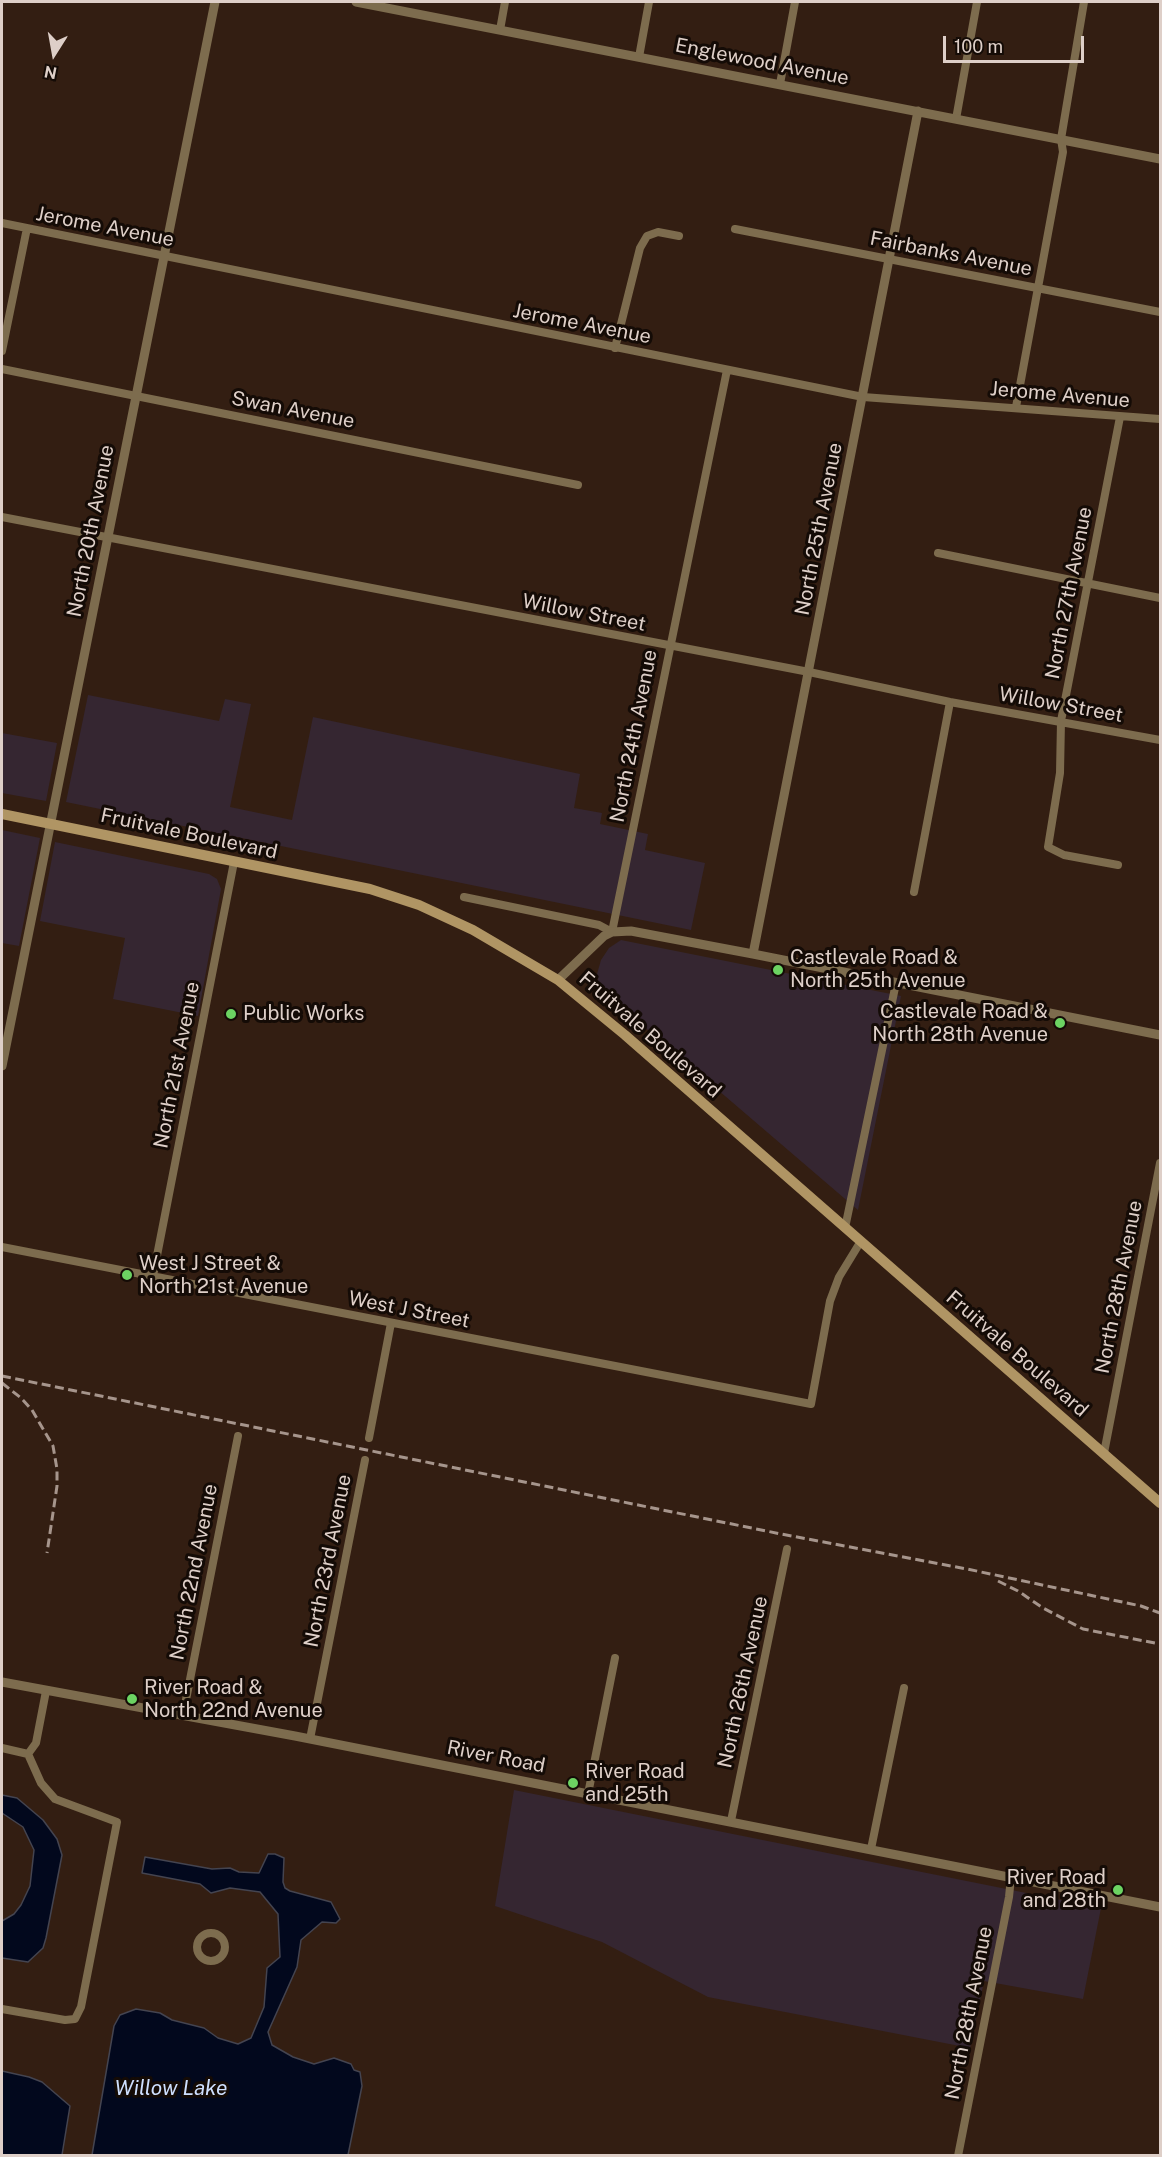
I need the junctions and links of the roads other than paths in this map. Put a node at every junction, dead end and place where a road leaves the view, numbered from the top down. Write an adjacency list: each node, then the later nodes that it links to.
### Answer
1 (215, 2): 19 (street, North 20th Avenue)
2 (359, 2): 8 (street, Englewood Avenue)
3 (505, 2): 8 (street)
4 (649, 2): 9 (street)
5 (795, 2): 10 (street)
6 (977, 2): 12 (street)
7 (1084, 2): 13 (street)
8 (500, 30): 9 (street, Englewood Avenue)
9 (639, 57): 10 (street, Englewood Avenue)
10 (780, 84): 11 (street, Englewood Avenue)
11 (918, 111): 12 (street, Englewood Avenue); 20 (street, North 25th Avenue)
12 (956, 119): 13 (street, Englewood Avenue)
13 (1061, 139): 14 (street, Englewood Avenue); 21 (street)
14 (1161, 159)
15 (2, 223): 16 (street, Jerome Avenue)
16 (27, 228): 19 (street, Jerome Avenue); 24 (street)
17 (735, 229): 20 (street, Fairbanks Avenue)
18 (679, 236): 23 (street)
19 (165, 256): 23 (street, Jerome Avenue); 27 (street, North 20th Avenue)
20 (890, 258): 21 (street, Fairbanks Avenue); 28 (street, North 25th Avenue)
21 (1039, 288): 22 (street, Fairbanks Avenue); 29 (street)
22 (1161, 312)
23 (615, 348): 26 (street, Jerome Avenue)
24 (2, 351)
25 (2, 369): 27 (street, Swan Avenue)
26 (727, 370): 28 (street, Jerome Avenue); 38 (street, North 24th Avenue)
27 (136, 395): 32 (street, Swan Avenue); 34 (street, North 20th Avenue)
28 (863, 397): 29 (street, Jerome Avenue); 39 (street, North 25th Avenue)
29 (1016, 407): 30 (street, Jerome Avenue)
30 (1120, 417): 31 (street, Jerome Avenue); 36 (street, North 27th Avenue)
31 (1161, 419)
32 (578, 485)
33 (2, 517): 34 (street, Willow Street)
34 (108, 537): 38 (street, Willow Street); 44 (street, North 20th Avenue)
35 (938, 553): 36 (street)
36 (1088, 584): 37 (street); 41 (street, North 27th Avenue)
37 (1161, 598)
38 (669, 647): 39 (street, Willow Street); 49 (street, North 24th Avenue)
39 (809, 672): 40 (street, Willow Street); 50 (street, North 25th Avenue)
40 (950, 702): 41 (street, Willow Street); 47 (street)
41 (1061, 722): 42 (street, Willow Street); 46 (street, North 27th Avenue)
42 (1161, 741)
43 (2, 814): 44 (main road, Fruitvale Boulevard)
44 (49, 824): 45 (main road, Fruitvale Boulevard); 54 (street, North 20th Avenue)
45 (234, 862): 51 (main road, Fruitvale Boulevard); 59 (street, North 21st Avenue)
46 (1118, 865)
47 (914, 892)
48 (464, 897): 49 (street)
49 (612, 932): 50 (street); 51 (street)
50 (753, 954): 52 (street)
51 (558, 980): 56 (main road, Fruitvale Boulevard)
52 (896, 983): 53 (street); 56 (street)
53 (1161, 1035)
54 (2, 1066)
55 (1161, 1163): 63 (street, North 28th Avenue)
56 (845, 1228): 57 (main road, Fruitvale Boulevard)
57 (861, 1241): 60 (street, West J Street); 63 (main road, Fruitvale Boulevard)
58 (2, 1247): 59 (street, West J Street)
59 (153, 1276): 60 (street, West J Street)
60 (391, 1323): 62 (street)
61 (238, 1436): 71 (street, North 22nd Avenue)
62 (369, 1438)
63 (1104, 1453): 65 (main road, Fruitvale Boulevard)
64 (365, 1460): 72 (street, North 23rd Avenue)
65 (1161, 1503)
66 (787, 1549): 76 (street, North 26th Avenue)
67 (615, 1658): 75 (street)
68 (2, 1682): 70 (street, River Road)
69 (904, 1688): 77 (street)
70 (46, 1691): 71 (street, River Road); 74 (street)
71 (183, 1715): 72 (street, River Road)
72 (310, 1739): 75 (street, River Road)
73 (2, 1748): 74 (street)
74 (28, 1754): 80 (street)
75 (588, 1794): 76 (street, River Road)
76 (731, 1821): 77 (street, River Road)
77 (871, 1849): 78 (street, River Road)
78 (1011, 1877): 79 (street, River Road); 81 (street, North 28th Avenue)
79 (1161, 1907)
80 (2, 2009)
81 (958, 2156)

